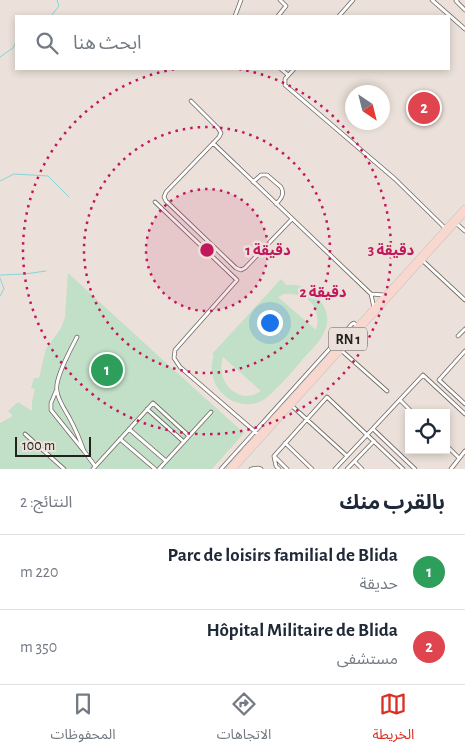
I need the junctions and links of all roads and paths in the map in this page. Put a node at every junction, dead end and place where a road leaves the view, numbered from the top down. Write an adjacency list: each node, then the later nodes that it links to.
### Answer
1 (241, 0): 7 (lane)
2 (280, 0): 8 (lane)
3 (353, 0): 9 (lane)
4 (432, 0): 10 (lane)
5 (457, 0): 6 (lane)
6 (465, 10)
7 (234, 15)
8 (279, 15)
9 (340, 15)
10 (449, 15)
11 (450, 16): 12 (lane)
12 (465, 29)
13 (282, 70): 15 (lane)
14 (293, 70): 15 (lane)
15 (288, 75): 25 (lane)
16 (190, 101): 17 (lane)
17 (213, 143): 18 (lane); 23 (lane)
18 (253, 182): 20 (lane); 20 (lane)
19 (155, 202): 50 (lane)
20 (276, 204): 23 (lane)
21 (465, 210): 25 (main road, RN 1)
22 (465, 215): 24 (main road, RN 1)
23 (292, 219): 28 (lane)
24 (456, 224): 26 (lane); 27 (main road, RN 1)
25 (447, 230): 29 (main road, RN 1)
26 (465, 231)
27 (423, 261): 30 (lane); 35 (main road, RN 1)
28 (371, 294): 29 (lane); 31 (lane)
29 (387, 296): 31 (main road, RN 1)
30 (465, 300)
31 (374, 310): 50 (main road, RN 1)
32 (465, 329): 33 (lane)
33 (458, 336)
34 (77, 338): 37 (lane)
35 (342, 351): 38 (lane); 41 (main road, RN 1)
36 (465, 351): 40 (lane)
37 (56, 390): 59 (lane); 59 (lane)
38 (386, 391)
39 (400, 400): 43 (lane); 45 (lane); 48 (lane)
40 (465, 404)
41 (292, 406): 46 (lane); 71 (main road, RN 1)
42 (147, 409): 47 (lane); 52 (lane); 55 (lane)
43 (409, 409)
44 (211, 412): 52 (lane)
45 (465, 414)
46 (307, 419): 51 (lane); 56 (lane); 61 (lane)
47 (129, 429): 53 (lane); 63 (lane)
48 (373, 429): 51 (lane); 81 (lane)
49 (25, 434): 66 (lane)
50 (258, 434): 69 (lane); 70 (main road, RN 1)
51 (368, 435): 54 (lane); 61 (lane)
52 (189, 436): 55 (lane)
53 (120, 438): 65 (lane); 67 (lane)
54 (374, 441): 64 (lane); 80 (lane)
55 (184, 442): 63 (lane)
56 (285, 443): 60 (lane); 76 (lane)
57 (450, 449): 62 (lane)
58 (465, 450): 62 (lane)
59 (84, 451): 65 (lane)
60 (274, 456): 74 (lane); 75 (lane)
61 (347, 456): 77 (lane)
62 (460, 458): 82 (lane)
63 (166, 461): 68 (lane)
64 (355, 462): 78 (lane); 79 (lane)
65 (94, 468)
66 (64, 469)
67 (155, 469)
68 (159, 469)
69 (221, 469)
70 (231, 469)
71 (236, 469)
72 (251, 469): 73 (lane)
73 (261, 469)
74 (279, 469)
75 (287, 469)
76 (312, 469)
77 (336, 469)
78 (348, 469)
79 (362, 469)
80 (403, 469)
81 (415, 469)
82 (451, 469)

